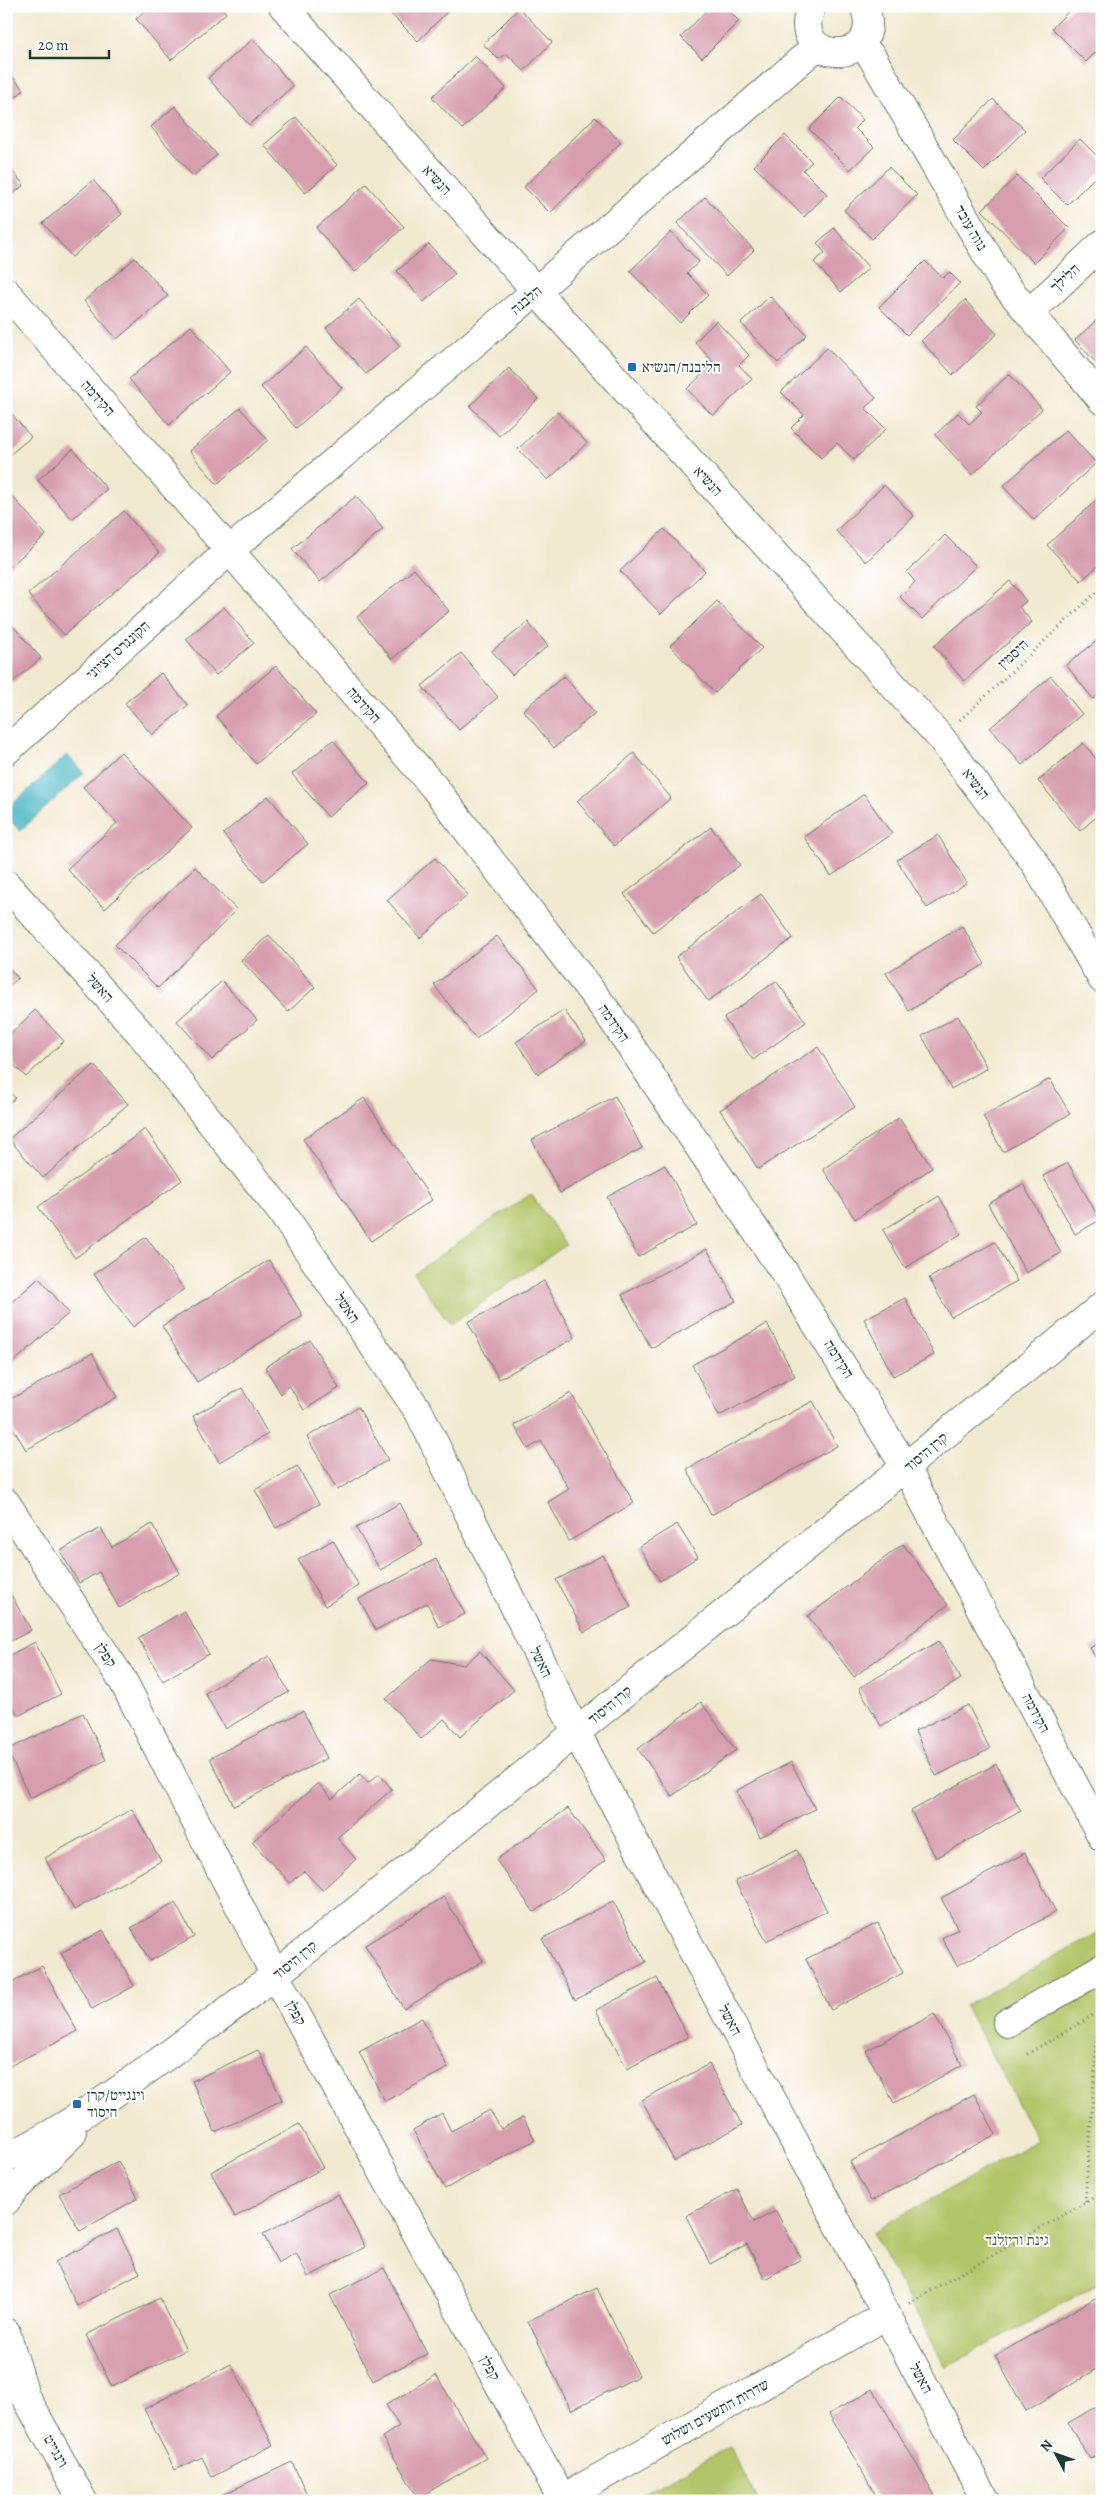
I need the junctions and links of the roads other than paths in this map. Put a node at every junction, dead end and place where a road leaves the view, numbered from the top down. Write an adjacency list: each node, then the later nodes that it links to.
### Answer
1 (283, 6): 8 (street, הנשיא)
2 (812, 6): 5 (street)
3 (864, 6): 4 (street)
4 (860, 44): 5 (street); 9 (street, נווה עובד)
5 (818, 46): 8 (street, הלבנה)
6 (1102, 244): 9 (street, הלילך)
7 (6, 292): 11 (street, הקידמה)
8 (536, 292): 11 (street, הלבנה); 14 (street, הנשיא)
9 (1029, 313): 10 (street, נווה עובד)
10 (1102, 400)
11 (230, 550): 12 (street, הקונגרס הציוני); 16 (street, הקידמה)
12 (6, 751)
13 (6, 884): 18 (street, האשל)
14 (1102, 978)
15 (1102, 1306): 16 (street, קרן היסוד)
16 (906, 1468): 18 (street, קרן היסוד); 19 (street, הקידמה)
17 (6, 1503): 21 (street, קפלן)
18 (576, 1732): 21 (street, קרן היסוד); 26 (street, האשל)
19 (1102, 1837)
20 (1102, 1968): 22 (street)
21 (276, 1976): 23 (street, קרן היסוד); 30 (street, קפלן)
22 (1007, 2023)
23 (111, 2096): 24 (street, קרן היסוד); 25 (street, קרן היסוד)
24 (6, 2158)
25 (6, 2201)
26 (880, 2319): 30 (street, שדרות התשעים ושלוש); 32 (street, האשל)
27 (6, 2332): 29 (street, וינגייט)
28 (6, 2371): 29 (street, וינגייט)
29 (28, 2401): 31 (street, וינגייט)
30 (561, 2500)
31 (84, 2501)
32 (986, 2501)

